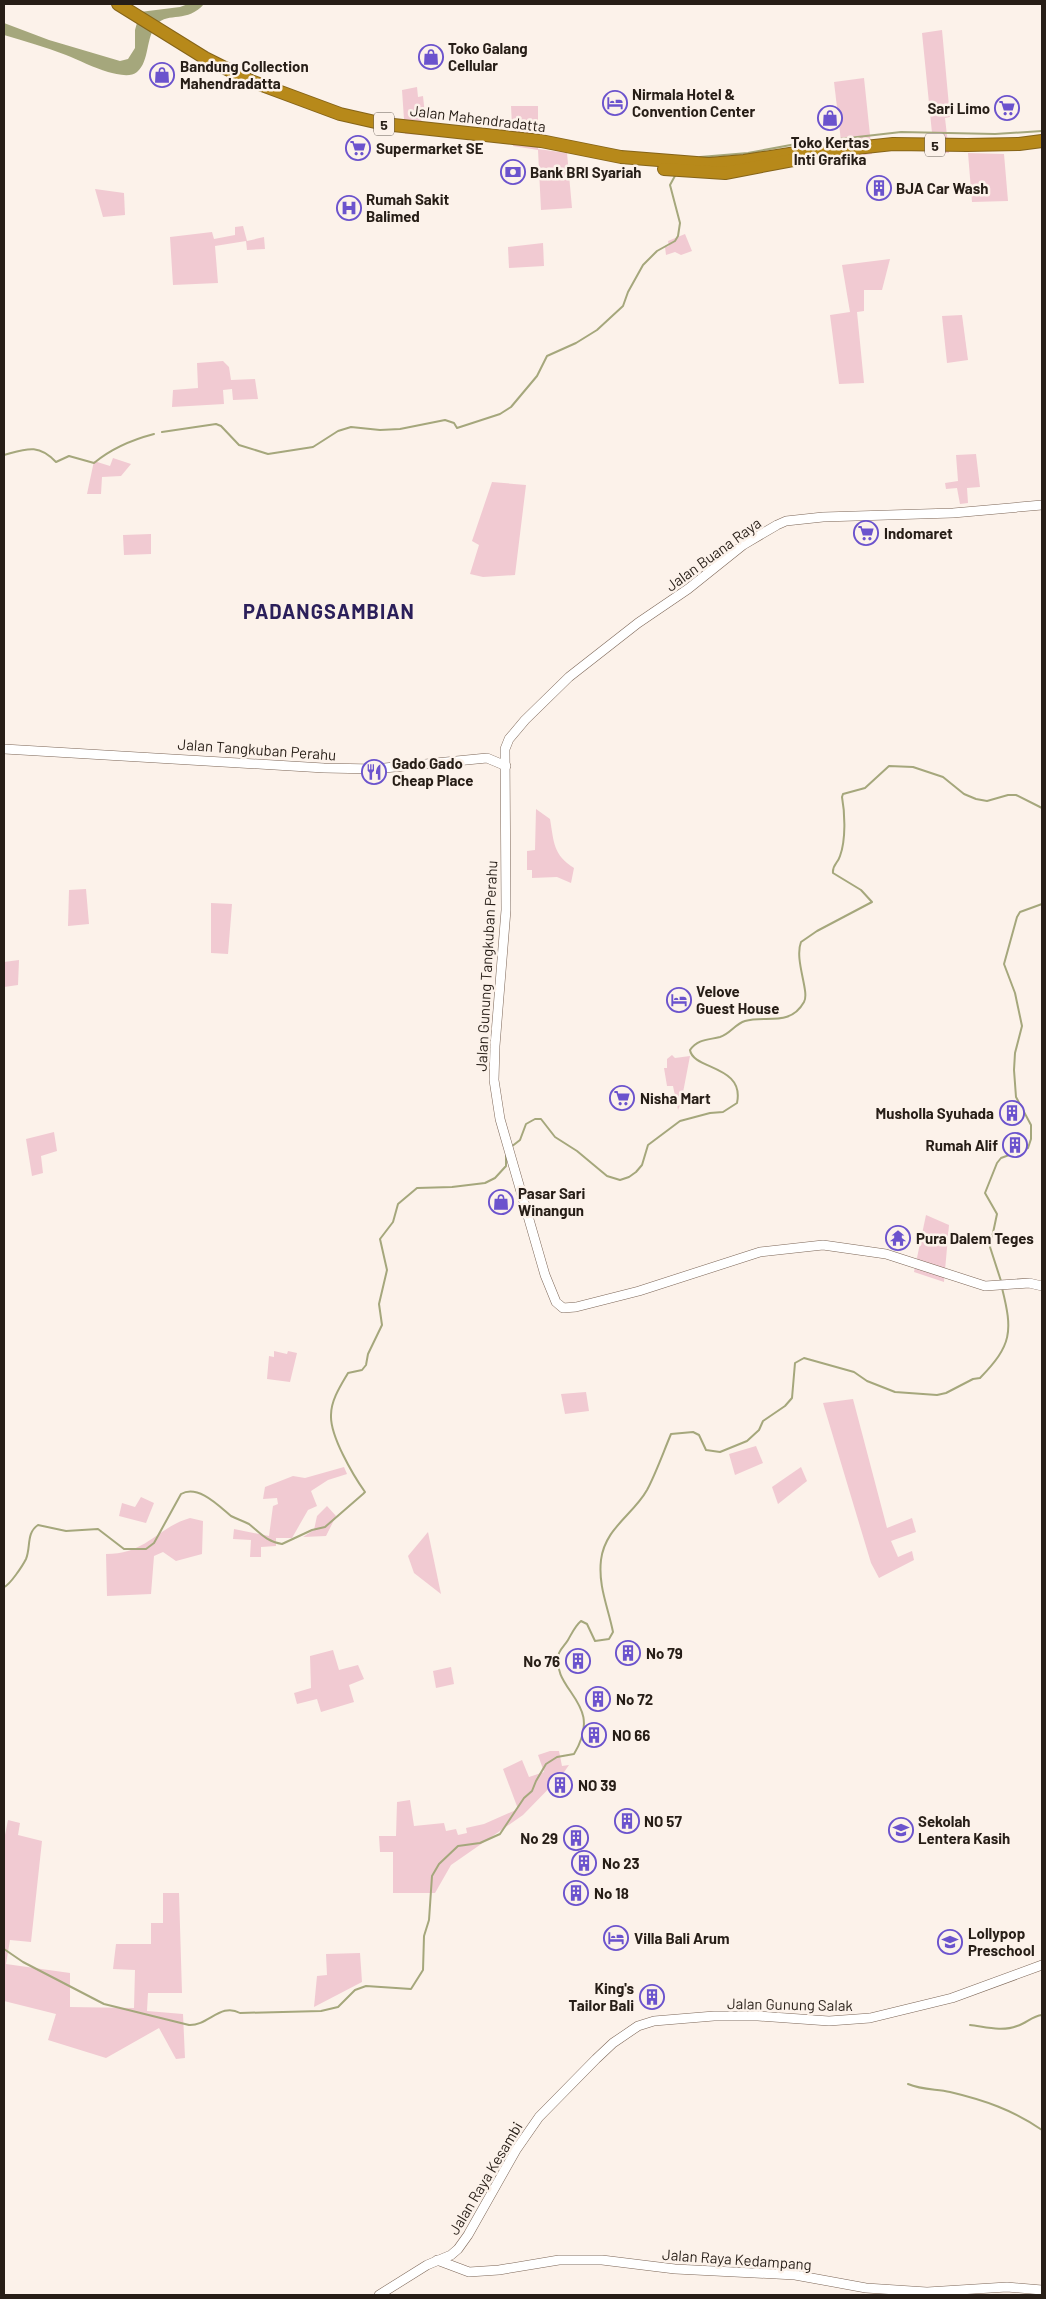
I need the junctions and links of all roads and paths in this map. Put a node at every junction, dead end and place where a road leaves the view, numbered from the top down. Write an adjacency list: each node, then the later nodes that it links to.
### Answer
1 (118, 4): 2 (highway, Jalan Mahendradatta / 5)
2 (1042, 141)
3 (1042, 505): 5 (street, Jalan Buana Raya)
4 (4, 749): 6 (street, Jalan Tangkuban Perahu)
5 (505, 749): 6 (street, Jalan Buana Raya); 7 (street, Jalan Gunung Tangkuban Perahu)
6 (488, 758): 7 (street)
7 (506, 766): 8 (street, Jalan Gunung Tangkuban Perahu)
8 (1042, 1286)
9 (1042, 1965): 10 (street, Jalan Gunung Salak)
10 (557, 2098): 11 (street, Jalan Raya Kesambi)
11 (451, 2255): 12 (street, Jalan Raya Kesambi); 13 (street)
12 (437, 2260): 13 (street, Jalan Raya Kedampang); 15 (street, Jalan Raya Kesambi)
13 (461, 2269): 14 (street, Jalan Raya Kedampang)
14 (1042, 2290)
15 (378, 2295)

